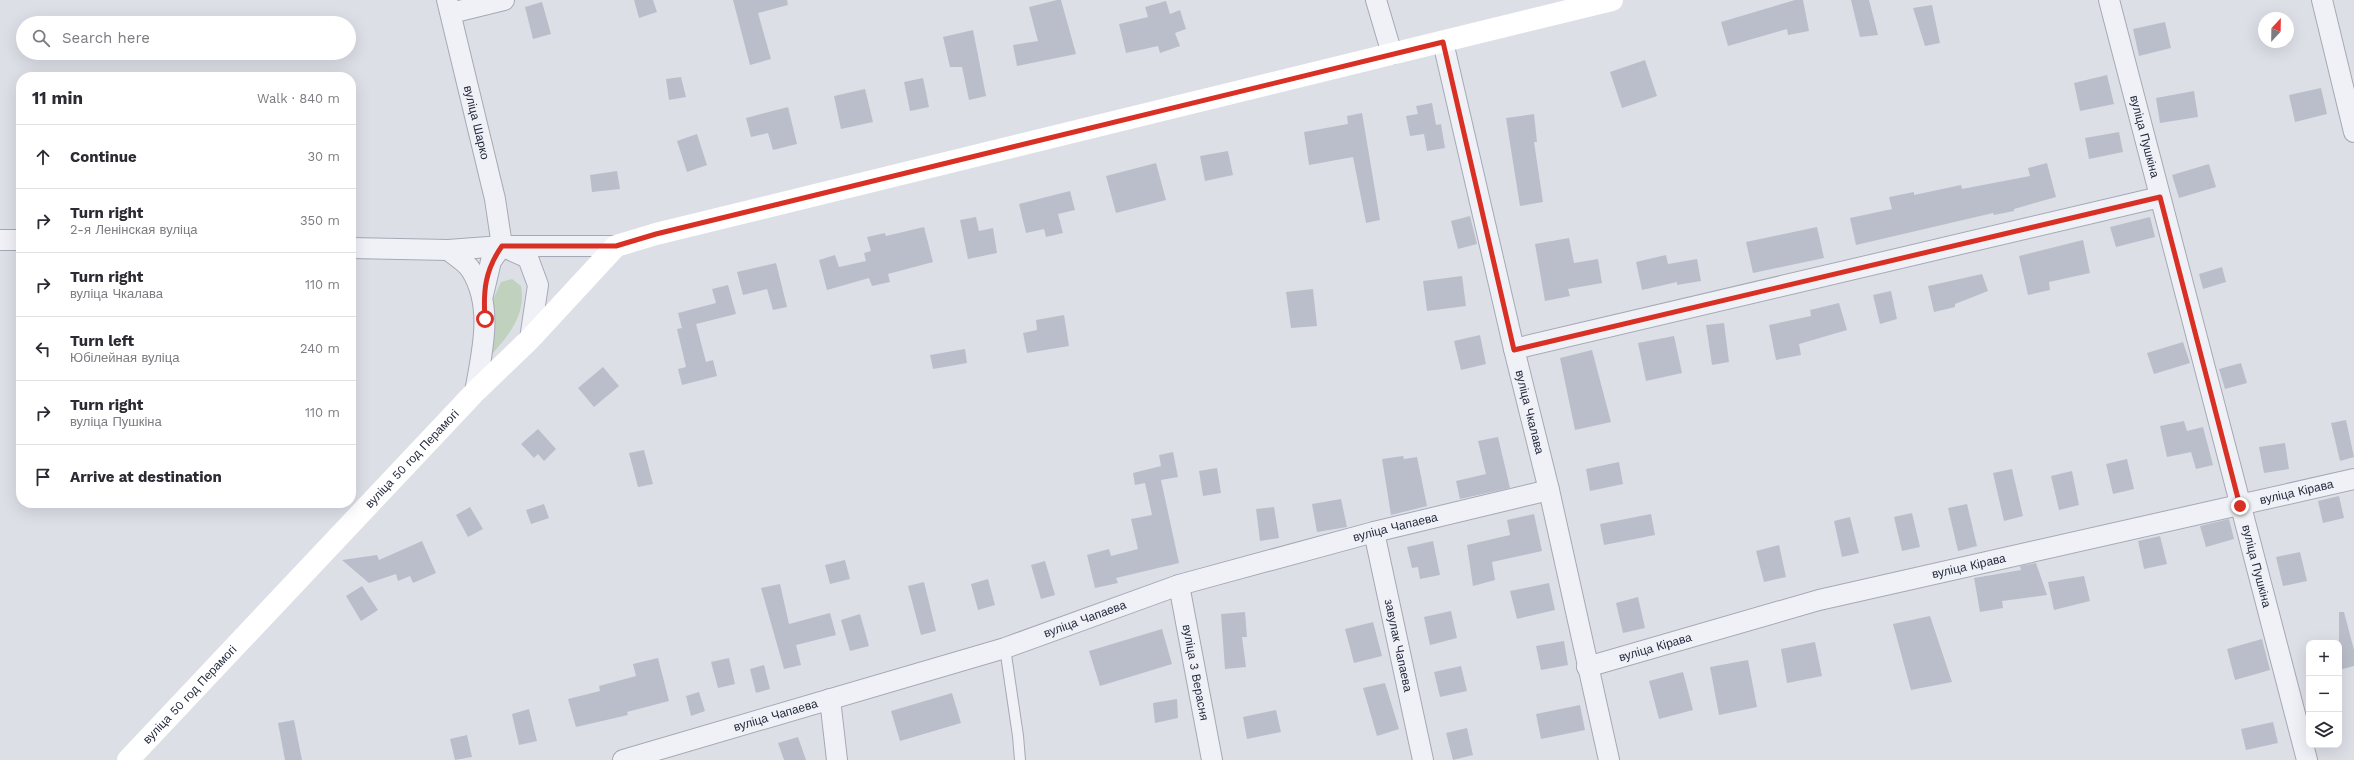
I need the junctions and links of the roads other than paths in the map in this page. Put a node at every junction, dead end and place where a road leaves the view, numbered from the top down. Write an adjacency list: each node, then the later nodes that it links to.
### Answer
1 (504, 0): 6 (street)
2 (1376, 0): 8 (street)
3 (1612, 0): 7 (main road)
4 (2109, 0): 10 (street, вуліца Пушкіна)
5 (2322, 0): 9 (street)
6 (449, 6): 13 (street, вуліца Шарко)
7 (1443, 42): 8 (main road); 19 (street, вуліца Чкалава)
8 (1392, 54): 14 (main road)
9 (2354, 132)
10 (2160, 197): 19 (street); 23 (street, вуліца Пушкіна)
11 (0, 240): 12 (street)
12 (16, 240)
13 (502, 246): 14 (street); 16 (street); 17 (street); 18 (street)
14 (616, 246): 18 (main road, вуліца 50 год Перамогі)
15 (356, 248): 16 (street)
16 (448, 250): 17 (street)
17 (483, 295): 20 (street)
18 (530, 339): 20 (main road, вуліца 50 год Перамогі)
19 (1514, 350): 22 (street, вуліца Чкалава)
20 (475, 392): 29 (main road, вуліца 50 год Перамогі)
21 (2354, 478): 23 (street, вуліца Кірава)
22 (1549, 490): 24 (street, вуліца Чапаева); 27 (street, вуліца Чкалава)
23 (2240, 506): 27 (street, вуліца Кірава); 36 (street, вуліца Пушкіна)
24 (1374, 532): 25 (street, вуліца Чапаева); 34 (street, завулак Чапаева)
25 (1179, 585): 26 (street, вуліца Чапаева); 33 (street, вуліца 3 Верасня)
26 (1005, 648): 28 (street, вуліца Чапаева); 32 (lane)
27 (1588, 667): 35 (street, вуліца Чкалава)
28 (830, 699): 30 (street, вуліца Чапаева); 31 (street)
29 (128, 760)
30 (623, 760)
31 (837, 760)
32 (1020, 760)
33 (1212, 760)
34 (1423, 760)
35 (1609, 760)
36 (2307, 760)

